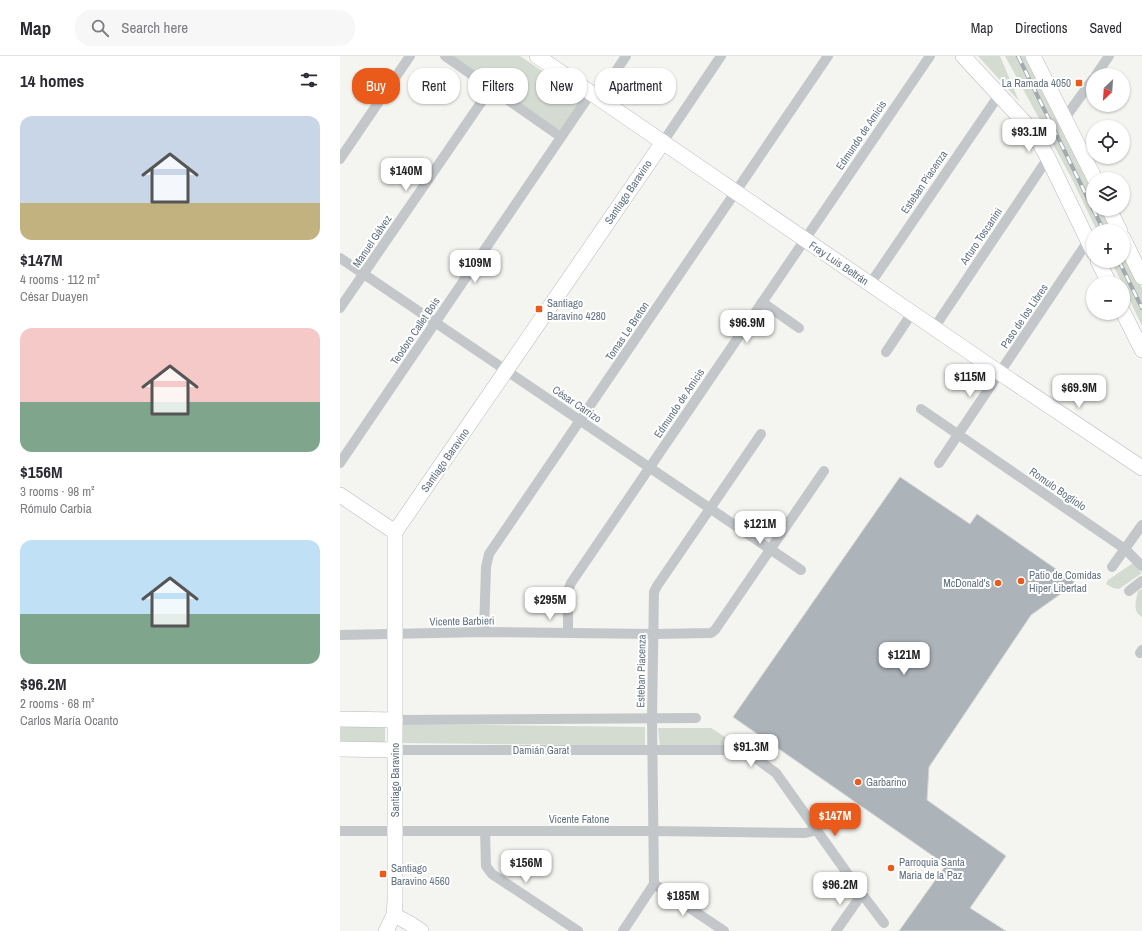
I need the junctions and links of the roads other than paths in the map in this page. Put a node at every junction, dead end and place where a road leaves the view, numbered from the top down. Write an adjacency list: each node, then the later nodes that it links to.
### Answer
1 (410, 56): 22 (street)
2 (445, 56): 12 (street)
3 (626, 56): 14 (street, Teodoro Callet Bois)
4 (721, 56): 20 (street, Santiago Baravino)
5 (828, 56): 24 (street, Tomas Le Breton)
6 (930, 56): 26 (street, Edmundo de Amicis)
7 (963, 56): 15 (main road)
8 (1033, 56): 18 (main road)
9 (1109, 56): 11 (street)
10 (540, 57): 14 (main road, Fray Luis Beltrán)
11 (1101, 68)
12 (468, 72)
13 (1086, 88): 18 (street)
14 (594, 95): 19 (street, Teodoro Callet Bois); 20 (main road, Fray Luis Beltrán)
15 (999, 95): 21 (main road); 32 (street, Esteban Piacenza)
16 (480, 104): 30 (street, Manuel Gálvez)
17 (514, 104): 19 (street)
18 (1065, 118): 23 (main road)
19 (561, 137): 37 (street, Teodoro Callet Bois)
20 (663, 142): 24 (main road, Fray Luis Beltrán); 42 (main road, Santiago Baravino)
21 (1048, 158): 25 (main road); 39 (street, Arturo Toscanini)
22 (340, 159)
23 (1091, 172)
24 (735, 191): 26 (main road, Fray Luis Beltrán); 45 (street, Tomas Le Breton)
25 (1086, 236)
26 (805, 239): 32 (main road, Fray Luis Beltrán); 33 (street, Edmundo de Amicis)
27 (1130, 252): 31 (main road)
28 (1086, 253): 43 (street, Paso de los Libres)
29 (340, 258): 30 (street, César Carrizo)
30 (363, 274): 34 (street, Manuel Gálvez); 37 (street, César Carrizo)
31 (1142, 277)
32 (870, 284): 35 (main road, Fray Luis Beltrán)
33 (762, 302): 38 (street); 50 (street, Edmundo de Amicis)
34 (340, 308)
35 (912, 313): 39 (main road, Fray Luis Beltrán); 41 (street)
36 (1127, 320): 40 (main road)
37 (435, 323): 42 (street, César Carrizo); 48 (street, Teodoro Callet Bois)
38 (800, 328)
39 (934, 328): 43 (main road, Fray Luis Beltrán)
40 (1142, 350)
41 (886, 352)
42 (506, 370): 45 (street, César Carrizo); 56 (main road, Santiago Baravino)
43 (1000, 373): 47 (street, Paso de los Libres); 51 (main road, Fray Luis Beltrán)
44 (921, 409): 47 (street, Romulo Bogliolo)
45 (581, 421): 50 (street, César Carrizo); 64 (street, Tomas Le Breton)
46 (761, 434): 54 (street, Esteban Piacenza)
47 (958, 435): 49 (street, Paso de los Libres); 58 (street, Romulo Bogliolo)
48 (340, 463)
49 (939, 464)
50 (650, 468): 54 (street, César Carrizo); 65 (street, Edmundo de Amicis)
51 (1142, 468)
52 (824, 471): 57 (street)
53 (340, 495): 56 (main road)
54 (710, 509): 57 (street, César Carrizo); 67 (street, Esteban Piacenza)
55 (1142, 524): 58 (street)
56 (395, 532): 66 (main road, Santiago Baravino)
57 (770, 549): 61 (street, César Carrizo); 67 (street, Vicente Barbieri)
58 (1125, 549): 59 (street, Romulo Bogliolo); 60 (street)
59 (1142, 566)
60 (1112, 567)
61 (801, 570)
62 (1142, 582): 63 (street)
63 (1129, 591)
64 (484, 632): 65 (street, Vicente Barbieri); 66 (street, Vicente Barbieri)
65 (568, 632): 67 (street, Vicente Barbieri)
66 (395, 634): 68 (street, Vicente Barbieri); 72 (main road, Santiago Baravino)
67 (654, 634): 71 (street, Esteban Piacenza)
68 (340, 635)
69 (696, 718): 71 (street)
70 (340, 719): 72 (main road)
71 (652, 719): 72 (street); 75 (street, Esteban Piacenza)
72 (395, 720): 74 (main road, Santiago Baravino)
73 (340, 749): 74 (main road, Damián Garat)
74 (395, 750): 75 (street, Damián Garat); 76 (main road, Santiago Baravino)
75 (652, 750): 77 (street, Esteban Piacenza); 78 (street, Damián Garat)
76 (396, 830): 79 (street, Vicente Fatone); 80 (street, Vicente Fatone); 83 (main road, Santiago Baravino)
77 (653, 830): 78 (street, Vicente Fatone); 80 (street, Vicente Fatone); 81 (street, Esteban Piacenza)
78 (818, 830): 82 (street)
79 (340, 831)
80 (485, 831): 87 (street)
81 (654, 884): 88 (street); 89 (street)
82 (862, 894): 84 (street); 90 (street)
83 (394, 915): 85 (main road, Santiago Baravino); 86 (main road)
84 (884, 923)
85 (386, 931)
86 (421, 931)
87 (578, 931)
88 (623, 931)
89 (724, 931)
90 (836, 931)

